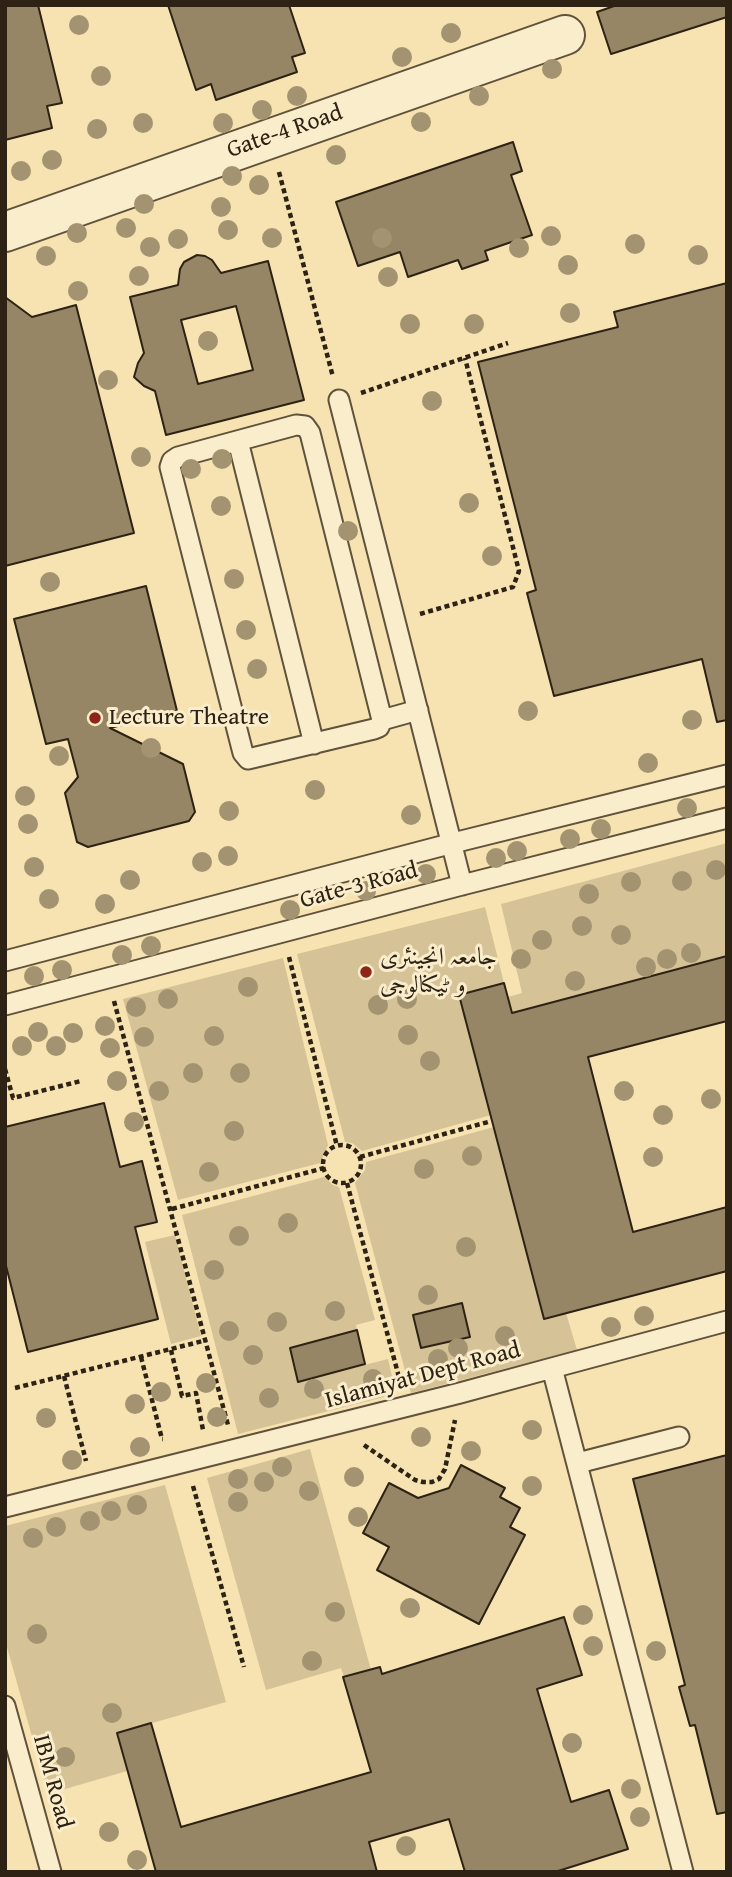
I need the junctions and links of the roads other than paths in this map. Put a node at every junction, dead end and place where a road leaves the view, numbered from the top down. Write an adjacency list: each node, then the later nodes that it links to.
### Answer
1 (565, 35): 2 (street, Gate-4 Road)
2 (5, 232)
3 (339, 400): 5 (lane)
4 (237, 441): 6 (lane); 7 (lane); 7 (lane)
5 (418, 710): 6 (lane); 10 (lane)
6 (382, 720): 7 (lane)
7 (314, 744)
8 (727, 775): 10 (lane)
9 (727, 818): 11 (lane, Gate-3 Road)
10 (453, 843): 11 (lane); 12 (lane)
11 (462, 885): 13 (lane, Gate-3 Road)
12 (5, 961)
13 (5, 1005)
14 (727, 1321): 15 (lane)
15 (552, 1368): 17 (lane, Islamiyat Dept Road); 18 (lane, Islamiyat Dept Road)
16 (679, 1437): 17 (lane)
17 (578, 1463): 21 (lane, Islamiyat Dept Road)
18 (5, 1507)
19 (5, 1706): 20 (lane, IBM Road)
20 (51, 1872)
21 (683, 1872)

